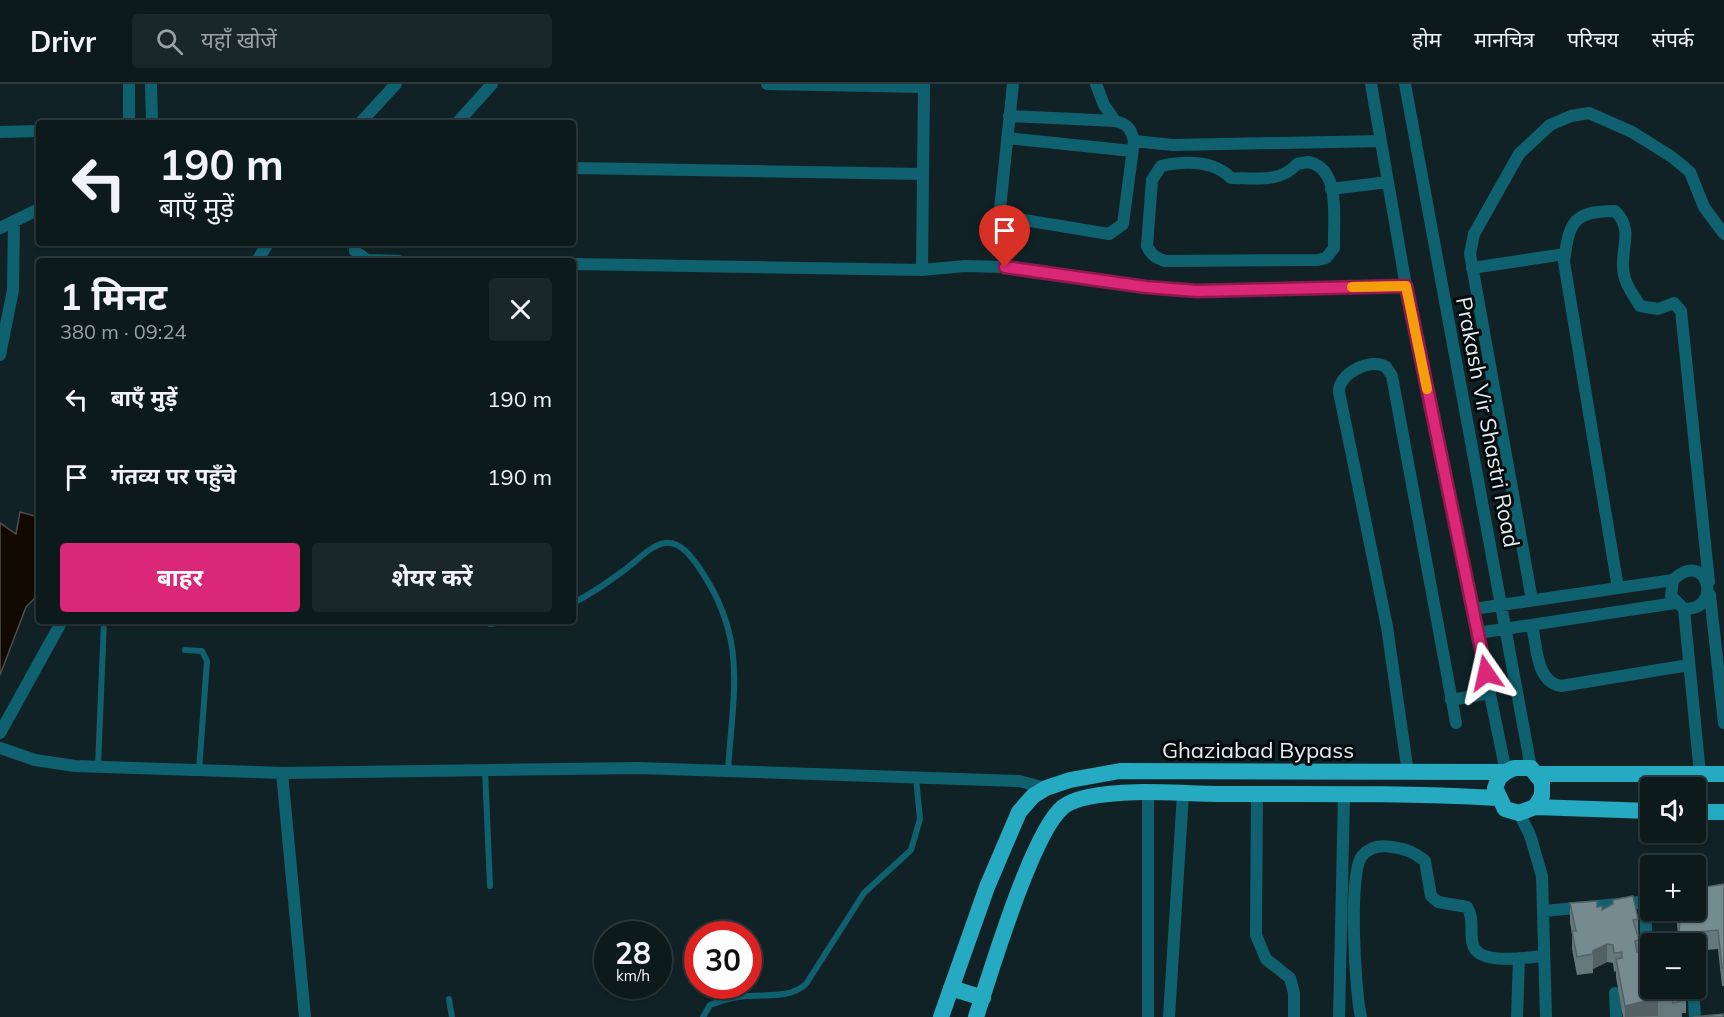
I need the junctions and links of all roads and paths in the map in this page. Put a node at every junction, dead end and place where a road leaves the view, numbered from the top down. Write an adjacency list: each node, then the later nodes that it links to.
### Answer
1 (129, 84): 12 (street)
2 (151, 84): 13 (street)
3 (396, 84): 14 (street)
4 (492, 84): 15 (street)
5 (767, 84): 10 (street)
6 (1013, 84): 11 (street)
7 (1096, 84): 16 (street)
8 (1371, 84): 20 (street)
9 (1405, 84): 43 (street, Prakash Vir Shastri Road)
10 (924, 85): 23 (street)
11 (1010, 116): 16 (street); 19 (street)
12 (129, 120)
13 (152, 120)
14 (363, 120)
15 (460, 120)
16 (1115, 121): 21 (street)
17 (36, 131): 18 (street)
18 (0, 132)
19 (1007, 138): 21 (street); 21 (street)
20 (1381, 141): 21 (street); 24 (street)
21 (1133, 146)
22 (576, 168): 23 (street)
23 (922, 174): 35 (street)
24 (1388, 182): 25 (street); 36 (street)
25 (1331, 189): 25 (street)
26 (36, 211): 27 (street)
27 (14, 222): 28 (street); 37 (street)
28 (0, 228)
29 (1724, 234): 34 (street)
30 (356, 246): 32 (street)
31 (1565, 254): 34 (street); 39 (street); 40 (street)
32 (364, 258)
33 (576, 264): 35 (street)
34 (1472, 268): 41 (street)
35 (922, 270): 36 (street)
36 (1406, 286): 45 (street)
37 (0, 355)
38 (1672, 580): 39 (street); 40 (street); 44 (street)
39 (1618, 588): 41 (street)
40 (1709, 588): 44 (street); 56 (street)
41 (1532, 600): 43 (street)
42 (576, 601): 62 (lane)
43 (1501, 604): 45 (street); 49 (street, Prakash Vir Shastri Road)
44 (1679, 606): 48 (street); 52 (street)
45 (1473, 609): 50 (street)
46 (60, 624): 57 (street)
47 (104, 624): 59 (lane)
48 (1532, 626): 49 (street); 52 (street)
49 (1505, 628): 50 (street); 63 (street, Prakash Vir Shastri Road)
50 (1478, 633): 53 (street)
51 (185, 650): 60 (lane)
52 (1689, 665): 67 (street)
53 (1490, 693): 54 (street); 64 (street)
54 (1451, 700): 55 (street); 66 (street)
55 (1456, 723)
56 (1724, 723)
57 (0, 733)
58 (0, 748): 59 (street)
59 (98, 766): 60 (street)
60 (199, 770): 65 (street)
61 (485, 770): 62 (street); 65 (street); 80 (lane)
62 (728, 771): 69 (street)
63 (1534, 771): 64 (highway, Ghaziabad Bypass); 67 (highway, Ghaziabad Bypass); 76 (highway)
64 (1506, 772): 66 (highway, Ghaziabad Bypass); 75 (highway)
65 (282, 773): 90 (street)
66 (1408, 773): 70 (highway, Ghaziabad Bypass)
67 (1700, 774): 68 (highway, Ghaziabad Bypass)
68 (1724, 774)
69 (916, 777): 70 (street); 92 (lane)
70 (1046, 788): 85 (highway, Ghaziabad Bypass)
71 (1148, 794): 72 (highway, Ghaziabad Bypass); 87 (highway, Ghaziabad Bypass); 95 (street)
72 (1183, 794): 73 (highway, Ghaziabad Bypass); 96 (street)
73 (1257, 794): 74 (highway, Ghaziabad Bypass); 97 (street)
74 (1344, 796): 75 (highway, Ghaziabad Bypass); 98 (street)
75 (1497, 798): 76 (highway)
76 (1527, 810): 77 (highway); 82 (street)
77 (1640, 811)
78 (1706, 812): 79 (highway)
79 (1724, 812)
80 (490, 886)
81 (1640, 903): 82 (street)
82 (1544, 911): 83 (street)
83 (1544, 956): 84 (street); 101 (street)
84 (1519, 958): 99 (street); 100 (street)
85 (951, 988): 87 (highway); 93 (highway, Ghaziabad Bypass)
86 (1615, 993): 102 (street)
87 (982, 998): 94 (highway, Ghaziabad Bypass)
88 (449, 999): 91 (lane)
89 (1694, 999): 103 (street)
90 (305, 1017)
91 (452, 1017)
92 (703, 1017)
93 (941, 1017)
94 (976, 1017)
95 (1148, 1017)
96 (1169, 1017)
97 (1294, 1017)
98 (1339, 1017)
99 (1361, 1017)
100 (1517, 1017)
101 (1546, 1017)
102 (1616, 1017)
103 (1695, 1017)

